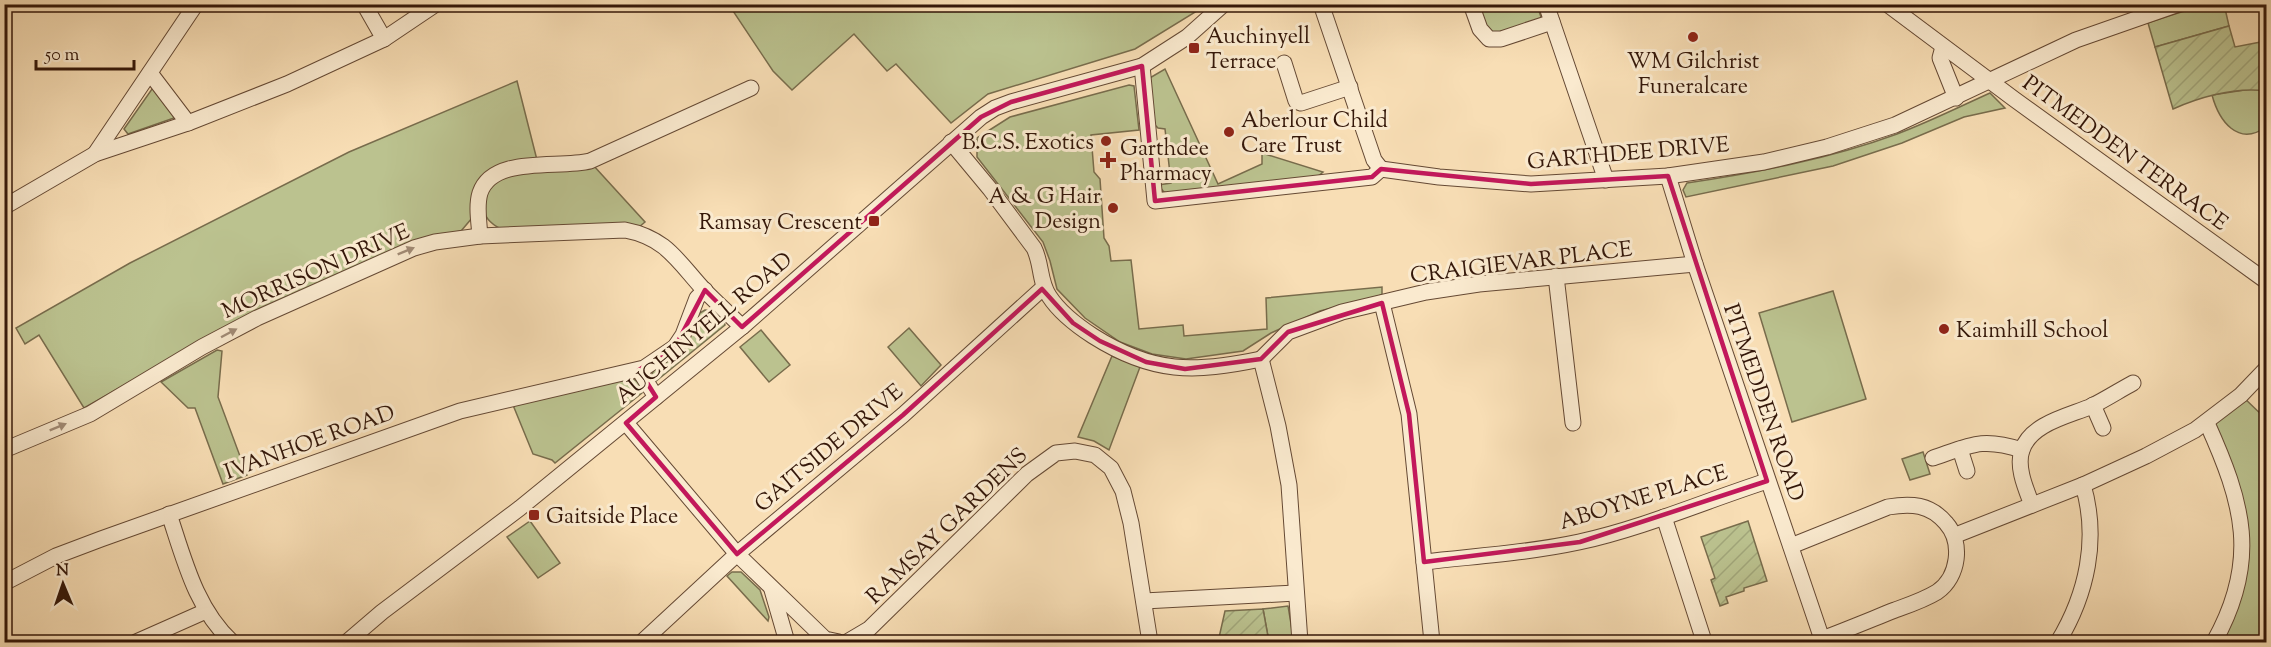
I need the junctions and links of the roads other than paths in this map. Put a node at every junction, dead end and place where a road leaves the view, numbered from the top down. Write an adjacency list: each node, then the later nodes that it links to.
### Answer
1 (196, 4): 15 (street)
2 (364, 4): 11 (street)
3 (436, 4): 11 (street)
4 (1224, 4): 14 (street, AUCHINYELL ROAD)
5 (1321, 4): 17 (street)
6 (1471, 4): 10 (street)
7 (1546, 4): 10 (street)
8 (2179, 4): 16 (street, GARTHDEE DRIVE)
9 (1888, 5): 12 (street, PITMEDDEN TERRACE)
10 (1552, 22): 25 (street)
11 (384, 39): 20 (street)
12 (1943, 47): 16 (street, PITMEDDEN TERRACE); 19 (street)
13 (1284, 63): 17 (street)
14 (1142, 66): 21 (street, AUCHINYELL ROAD); 23 (street, GARTHDEE DRIVE)
15 (150, 73): 20 (street); 22 (street)
16 (1989, 80): 19 (street, GARTHDEE DRIVE); 30 (street, PITMEDDEN TERRACE)
17 (1350, 87): 23 (street)
18 (751, 88): 27 (street)
19 (1956, 98): 24 (street, GARTHDEE DRIVE)
20 (188, 123): 22 (street)
21 (951, 142): 31 (street); 34 (street, AUCHINYELL ROAD)
22 (95, 154): 26 (street)
23 (1382, 169): 25 (street, GARTHDEE DRIVE)
24 (1668, 176): 25 (street, GARTHDEE DRIVE); 28 (street, PITMEDDEN ROAD)
25 (1606, 180)
26 (4, 207)
27 (480, 236): 32 (street, MORRISON DRIVE); 46 (street, MORRISON DRIVE, one-way to 27)
28 (1695, 264): 29 (street, CRAIGIEVAR PLACE); 50 (street, PITMEDDEN ROAD)
29 (1556, 276): 33 (street, CRAIGIEVAR PLACE); 42 (street)
30 (2266, 281)
31 (1044, 287): 35 (street); 57 (street, GAITSIDE DRIVE)
32 (705, 291): 34 (street, MORRISON DRIVE); 37 (street, IVANHOE ROAD)
33 (1382, 303): 35 (street, CRAIGIEVAR PLACE); 58 (street)
34 (742, 327): 39 (street, AUCHINYELL ROAD)
35 (1261, 359): 61 (street)
36 (2266, 369): 43 (street)
37 (639, 370): 39 (street); 53 (street, IVANHOE ROAD)
38 (2133, 382): 40 (street)
39 (656, 397): 41 (street, AUCHINYELL ROAD)
40 (2093, 405): 44 (street); 47 (street)
41 (626, 423): 57 (street); 68 (street, AUCHINYELL ROAD)
42 (1573, 423)
43 (2207, 423): 51 (street); 77 (street)
44 (2103, 428)
45 (1960, 449): 47 (street); 48 (street); 49 (street)
46 (4, 450)
47 (2022, 450): 52 (street)
48 (1933, 458)
49 (1967, 471)
50 (1767, 481): 54 (street, ABOYNE PLACE); 56 (street, PITMEDDEN ROAD)
51 (2084, 484): 52 (street); 76 (street)
52 (2032, 505): 55 (street)
53 (169, 514): 59 (street, IVANHOE ROAD); 63 (street)
54 (1664, 517): 58 (street, ABOYNE PLACE); 64 (street)
55 (1956, 535): 56 (street); 65 (street)
56 (1791, 546): 65 (street, PITMEDDEN ROAD)
57 (737, 554): 60 (street); 69 (street, GAITSIDE DRIVE)
58 (1424, 562): 75 (street)
59 (4, 583)
60 (771, 588): 70 (street); 71 (street)
61 (1296, 593): 62 (street); 74 (street)
62 (1144, 601): 72 (street, RAMSAY GARDENS); 73 (street, RAMSAY GARDENS)
63 (206, 611): 66 (street); 67 (street)
64 (1704, 641)
65 (1822, 641)
66 (136, 642)
67 (232, 642)
68 (347, 642)
69 (642, 642)
70 (787, 642)
71 (839, 642)
72 (847, 642)
73 (1150, 642)
74 (1300, 642)
75 (1432, 642)
76 (2058, 642)
77 (2214, 642)

